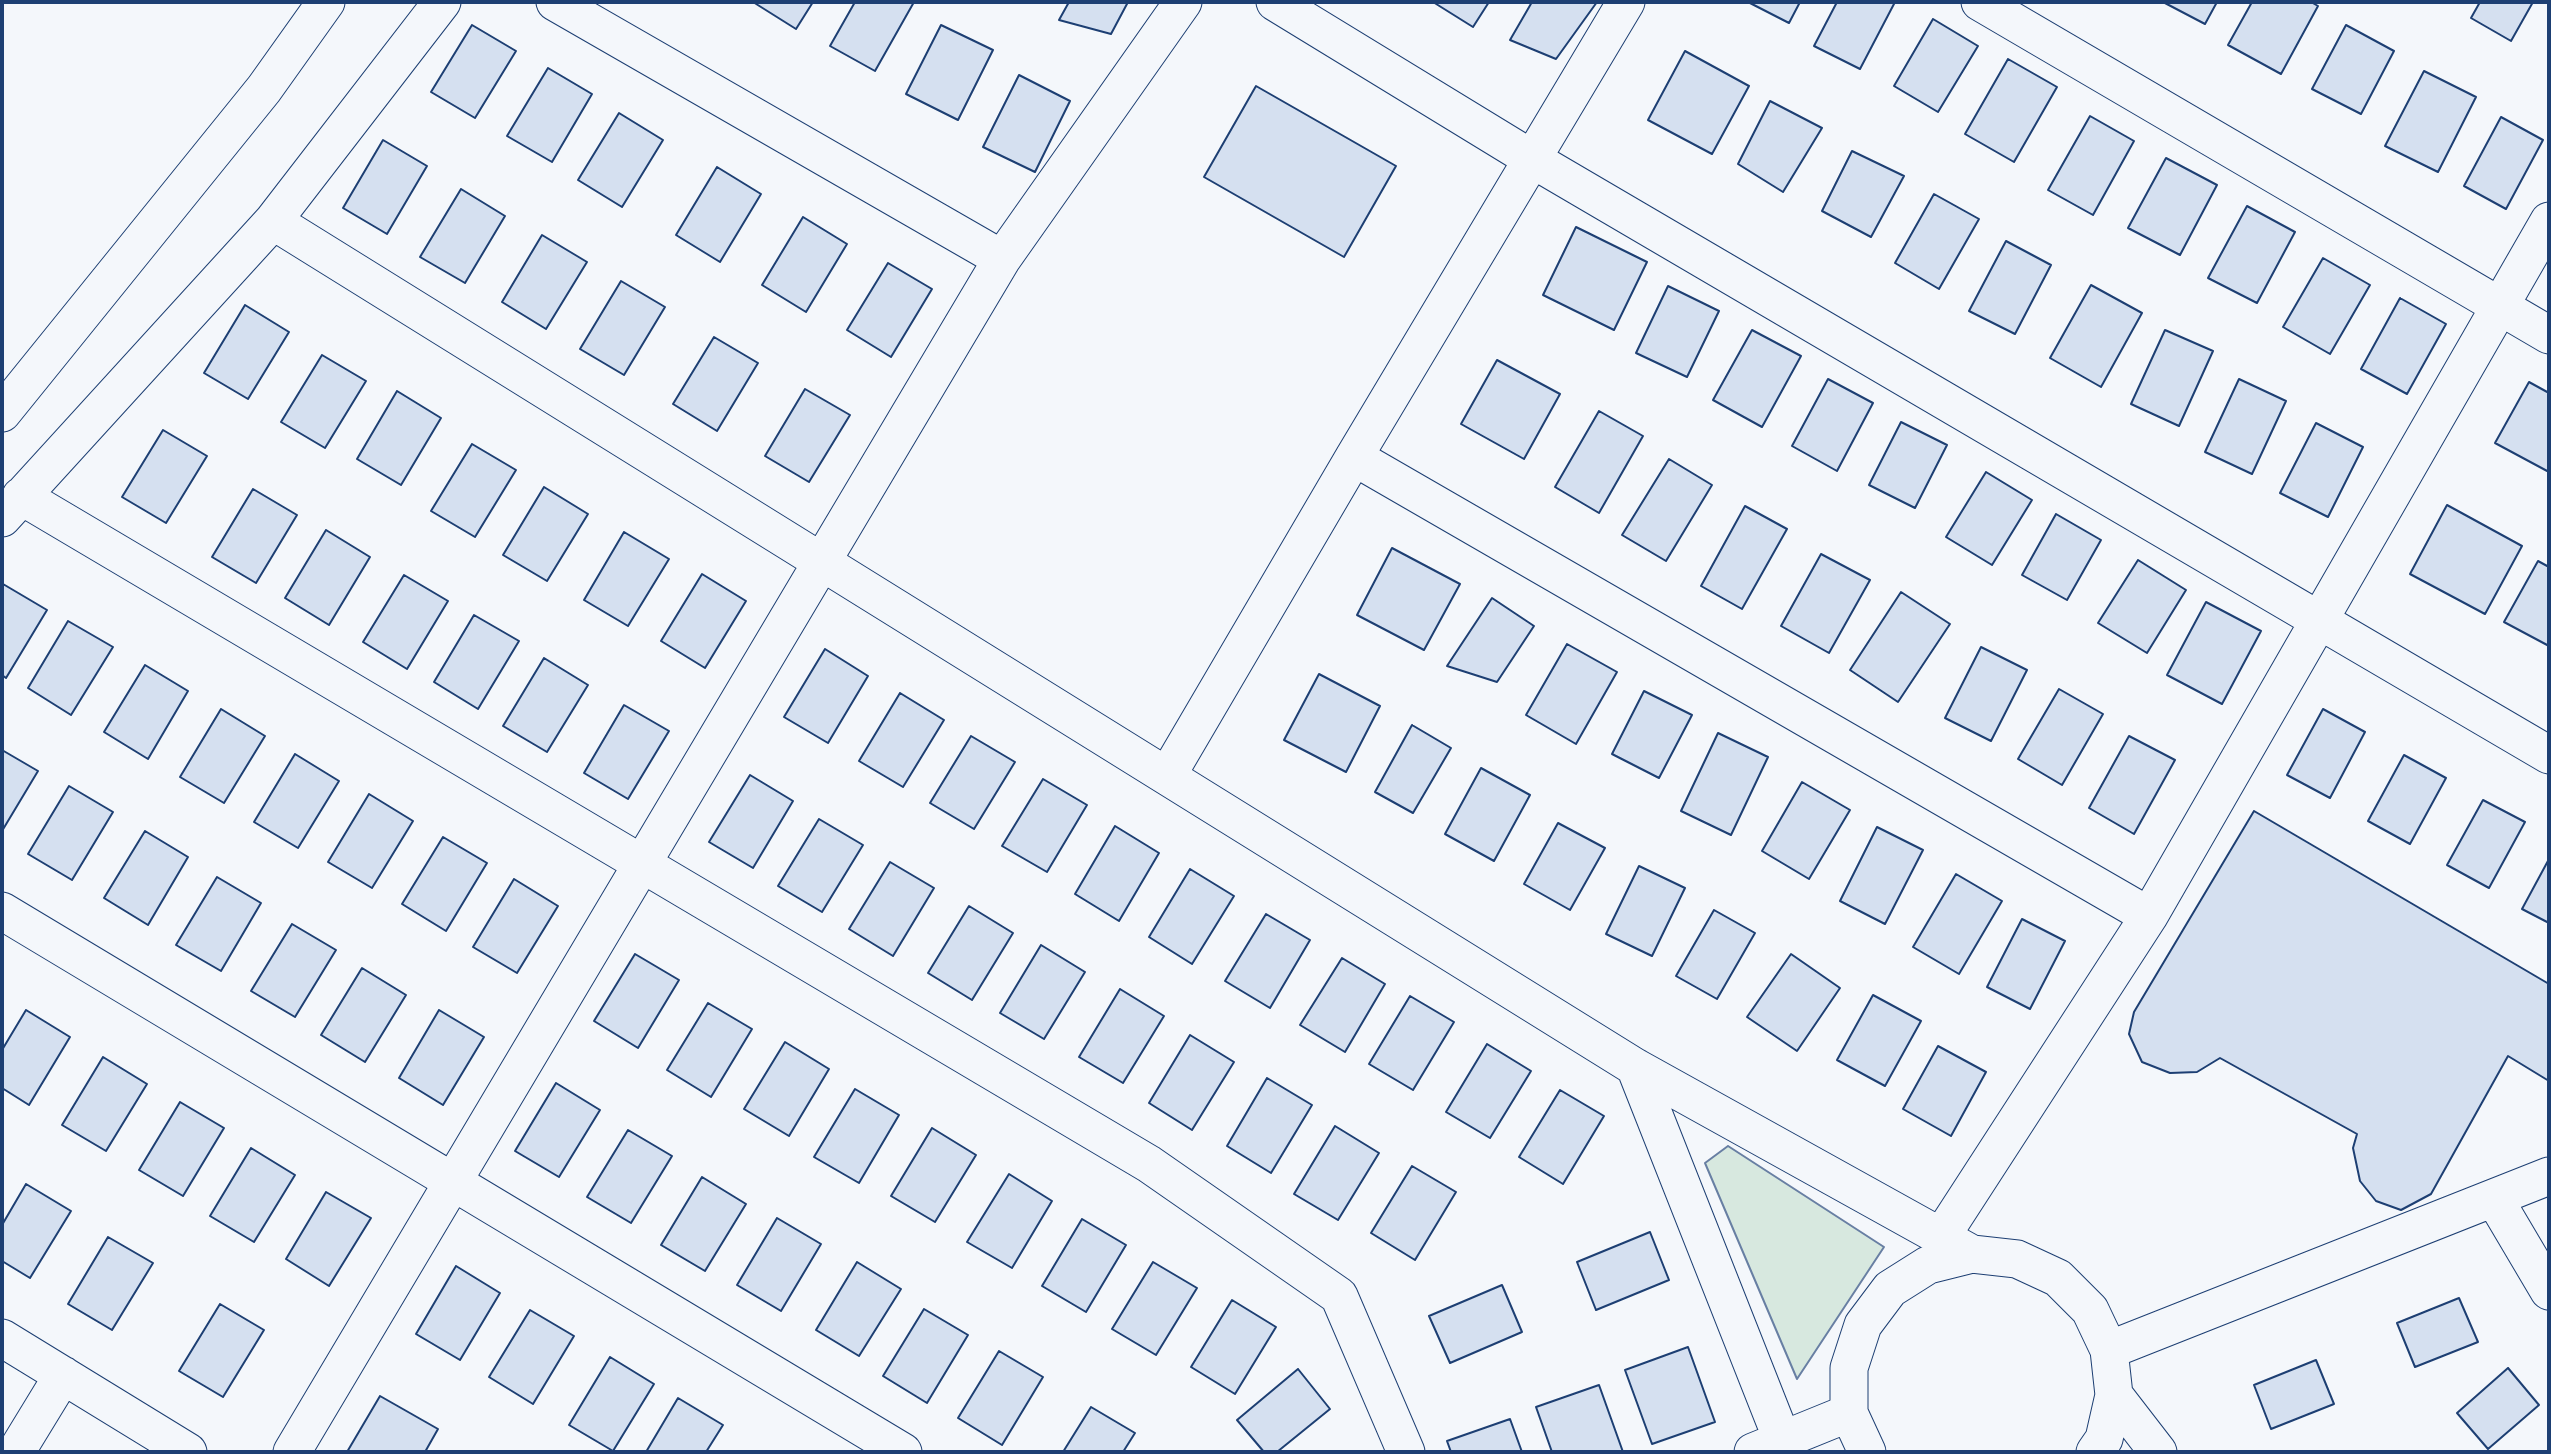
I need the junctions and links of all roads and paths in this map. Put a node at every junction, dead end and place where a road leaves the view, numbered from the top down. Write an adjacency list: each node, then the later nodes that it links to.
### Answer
1 (326, 2): 14 (street)
2 (442, 2): 9 (street)
3 (555, 2): 11 (street)
4 (1183, 2): 11 (street)
5 (1275, 2): 8 (street)
6 (1626, 2): 8 (street)
7 (1980, 2): 12 (street)
8 (1532, 159): 15 (street); 18 (street)
9 (273, 221): 16 (street); 17 (street)
10 (2549, 221): 12 (street)
11 (1002, 259): 17 (street)
12 (2500, 306): 13 (street); 18 (street)
13 (2549, 335)
14 (2, 413)
15 (1354, 457): 20 (street); 23 (street)
16 (11, 507): 21 (street)
17 (822, 562): 20 (street); 21 (street)
18 (2319, 620): 19 (street); 23 (street)
19 (2549, 755)
20 (1167, 776): 24 (street)
21 (642, 864): 26 (street); 40 (street)
22 (2, 911): 26 (street)
23 (2149, 916): 28 (street)
24 (1635, 1067): 28 (street); 35 (street)
25 (2549, 1176): 27 (street)
26 (453, 1182): 38 (street); 39 (street)
27 (2494, 1198): 29 (street); 31 (street)
28 (1957, 1246): 31 (street); 34 (street)
29 (2549, 1291)
30 (2, 1339): 32 (street)
31 (2109, 1350): 33 (street)
32 (63, 1375): 36 (street); 37 (street)
33 (2115, 1395): 42 (street); 43 (street)
34 (1849, 1413): 35 (street); 41 (street)
35 (1774, 1448)
36 (16, 1452)
37 (188, 1452)
38 (292, 1452)
39 (903, 1452)
40 (1406, 1452)
41 (1867, 1452)
42 (2095, 1452)
43 (2158, 1452)

